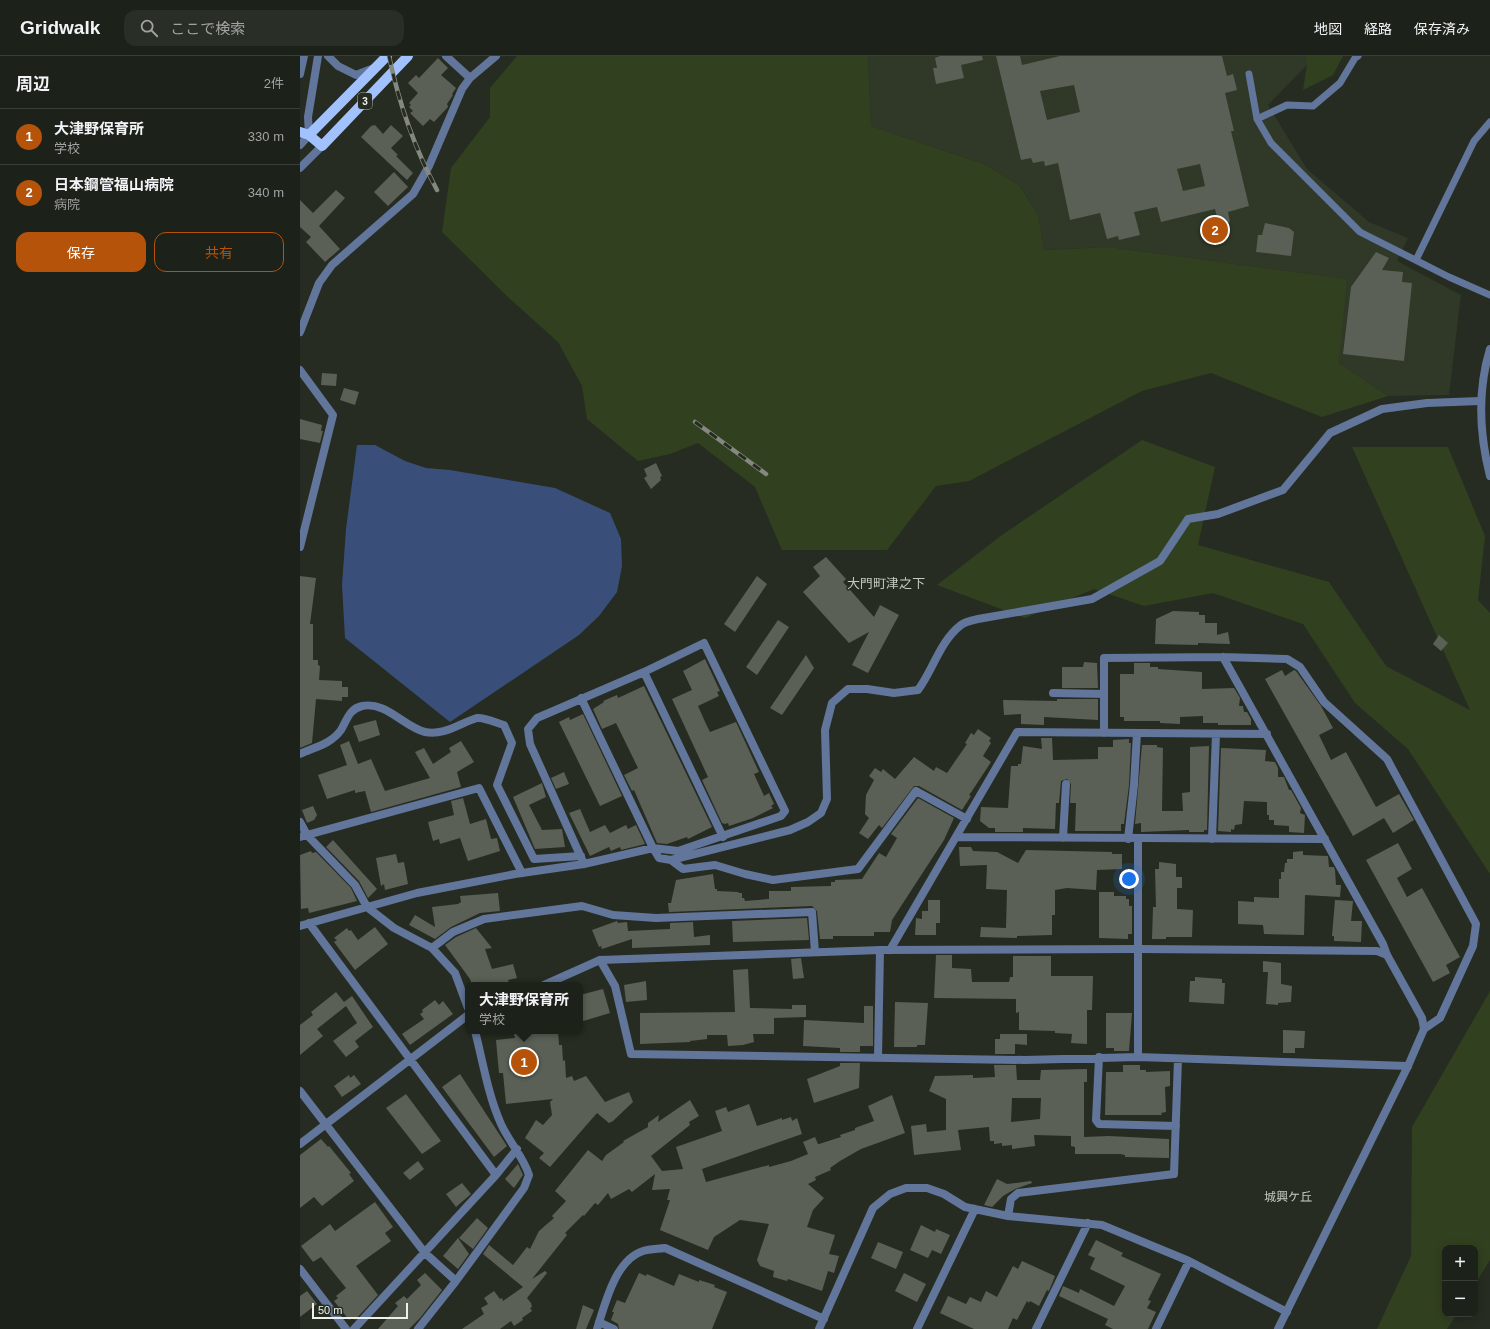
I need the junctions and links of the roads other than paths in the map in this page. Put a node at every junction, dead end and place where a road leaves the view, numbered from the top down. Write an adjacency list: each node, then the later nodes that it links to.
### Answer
1 (304, 56): 10 (street)
2 (318, 56): 15 (street)
3 (328, 56): 9 (street)
4 (387, 56): 9 (main road, 3)
5 (408, 56): 17 (main road, 3)
6 (446, 56): 12 (street)
7 (496, 56): 12 (street)
8 (1358, 56): 13 (lane)
9 (377, 66): 15 (main road, 3)
10 (300, 74)
11 (1249, 74): 13 (lane)
12 (470, 78): 21 (street)
13 (1257, 119): 19 (lane)
14 (1490, 122): 19 (lane)
15 (305, 134): 16 (street); 17 (main road)
16 (300, 145)
17 (322, 146): 18 (street)
18 (300, 168)
19 (1416, 260): 20 (lane)
20 (1490, 295)
21 (300, 332)
22 (1490, 349): 24 (street)
23 (300, 370): 26 (street)
24 (1480, 401): 25 (street); 50 (street)
25 (1490, 476)
26 (300, 547)
27 (1223, 657): 30 (street); 35 (street); 65 (street)
28 (644, 672): 31 (street); 41 (street); 41 (street)
29 (1053, 693): 30 (street)
30 (1104, 694): 32 (street)
31 (581, 698): 48 (street); 49 (street)
32 (1104, 733): 33 (street); 38 (street)
33 (1137, 733): 34 (street); 44 (street)
34 (1216, 734): 35 (street); 46 (street)
35 (1267, 734): 47 (street)
36 (300, 754): 49 (street)
37 (1066, 784): 43 (street)
38 (967, 819): 42 (street); 50 (street)
39 (300, 822): 40 (street)
40 (303, 836): 51 (street); 52 (street)
41 (723, 836): 48 (street)
42 (956, 837): 43 (street); 58 (street)
43 (1063, 838): 44 (street)
44 (1128, 839): 45 (street)
45 (1138, 839): 46 (street); 56 (street)
46 (1212, 839): 47 (street)
47 (1325, 839): 60 (street)
48 (653, 848): 49 (street); 50 (street)
49 (582, 860): 51 (street)
50 (671, 860)
51 (522, 873): 52 (street)
52 (367, 907): 53 (street); 55 (street)
53 (309, 923): 54 (street); 71 (street)
54 (300, 926)
55 (432, 948): 59 (street); 63 (street)
56 (1139, 949): 58 (street); 60 (street); 68 (street)
57 (880, 950): 58 (street); 59 (street); 69 (street)
58 (890, 950)
59 (815, 952): 61 (street)
60 (1387, 955): 65 (street)
61 (600, 960): 62 (street); 69 (street)
62 (551, 982)
63 (465, 1000)
64 (465, 1017): 71 (street)
65 (1424, 1029): 72 (street)
66 (476, 1034): 77 (street)
67 (1099, 1057): 68 (street); 69 (street); 75 (street)
68 (1138, 1057): 70 (street)
69 (878, 1058)
70 (1178, 1059): 72 (street); 75 (street)
71 (411, 1060): 74 (street); 78 (street)
72 (1408, 1066): 86 (street)
73 (300, 1092): 74 (street)
74 (325, 1125): 76 (street); 82 (street)
75 (1176, 1126): 80 (street)
76 (300, 1144)
77 (517, 1150): 78 (street); 85 (street)
78 (496, 1175): 82 (street)
79 (975, 1209): 80 (street); 87 (street); 94 (street)
80 (1008, 1216): 81 (street)
81 (1088, 1223): 83 (street); 95 (street)
82 (425, 1253): 85 (street); 90 (street)
83 (1189, 1261): 86 (street); 96 (street)
84 (300, 1268): 89 (street)
85 (456, 1281): 91 (street)
86 (1286, 1312): 97 (street)
87 (824, 1319): 88 (street); 93 (street)
88 (598, 1326): 92 (street)
89 (346, 1329)
90 (354, 1329)
91 (418, 1329)
92 (614, 1329)
93 (819, 1329)
94 (917, 1329)
95 (1036, 1329)
96 (1156, 1329)
97 (1278, 1329)

